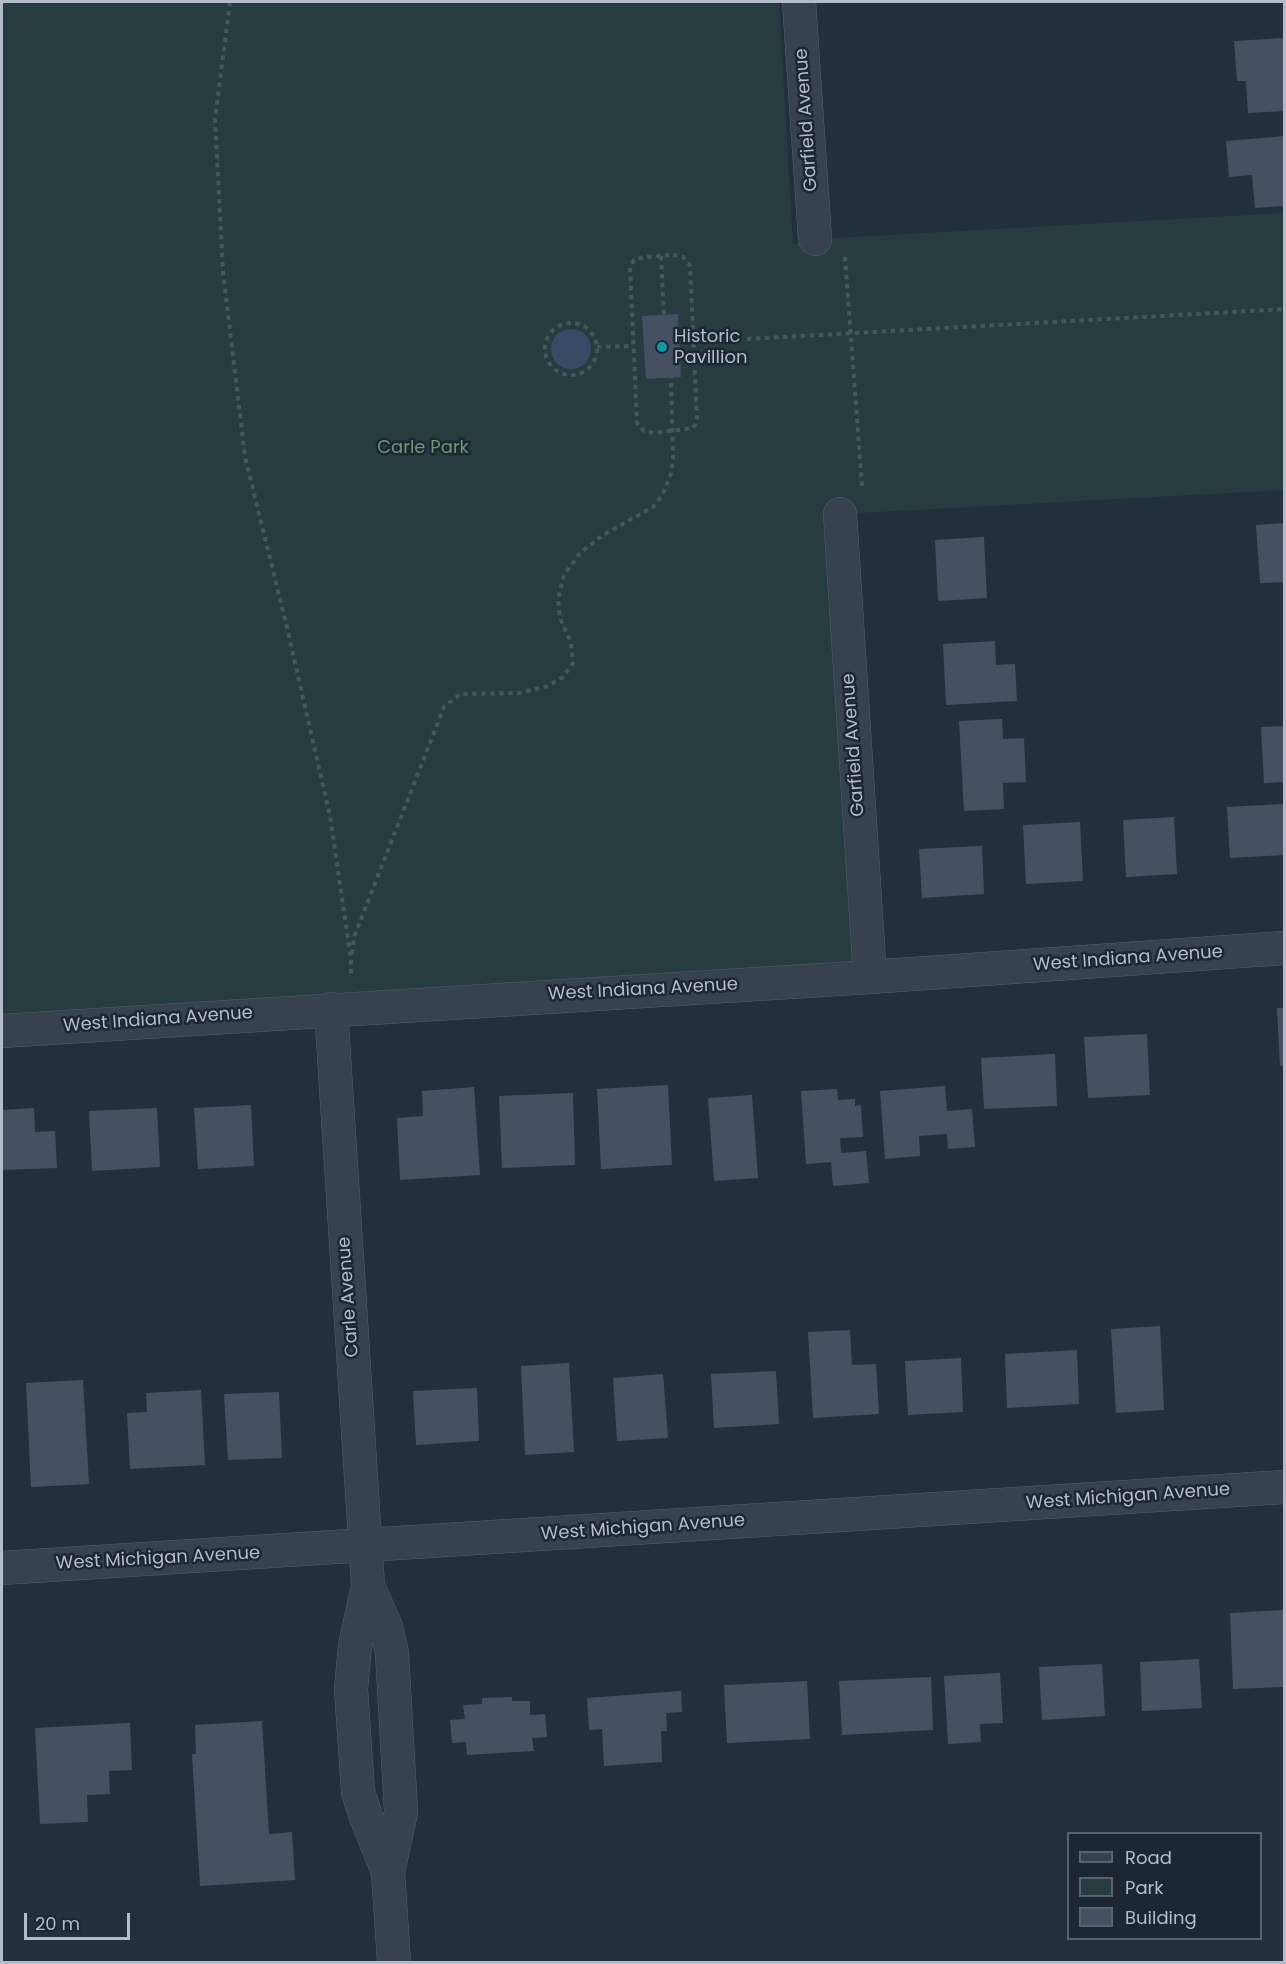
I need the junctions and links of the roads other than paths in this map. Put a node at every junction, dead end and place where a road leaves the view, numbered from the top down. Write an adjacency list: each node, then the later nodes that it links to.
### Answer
1 (799, 2): 2 (street, Garfield Avenue)
2 (814, 239)
3 (840, 514): 5 (street, Garfield Avenue)
4 (1284, 948): 5 (street, West Indiana Avenue)
5 (870, 977): 6 (street, West Indiana Avenue)
6 (331, 1009): 7 (street, West Indiana Avenue); 9 (street, Carle Avenue)
7 (2, 1031)
8 (1284, 1487): 9 (street, West Michigan Avenue)
9 (365, 1546): 10 (street, West Michigan Avenue); 11 (street, Carle Avenue)
10 (2, 1568)
11 (368, 1586): 12 (street, Carle Avenue); 12 (street, Carle Avenue)
12 (388, 1872): 13 (street, Carle Avenue)
13 (394, 1962)

